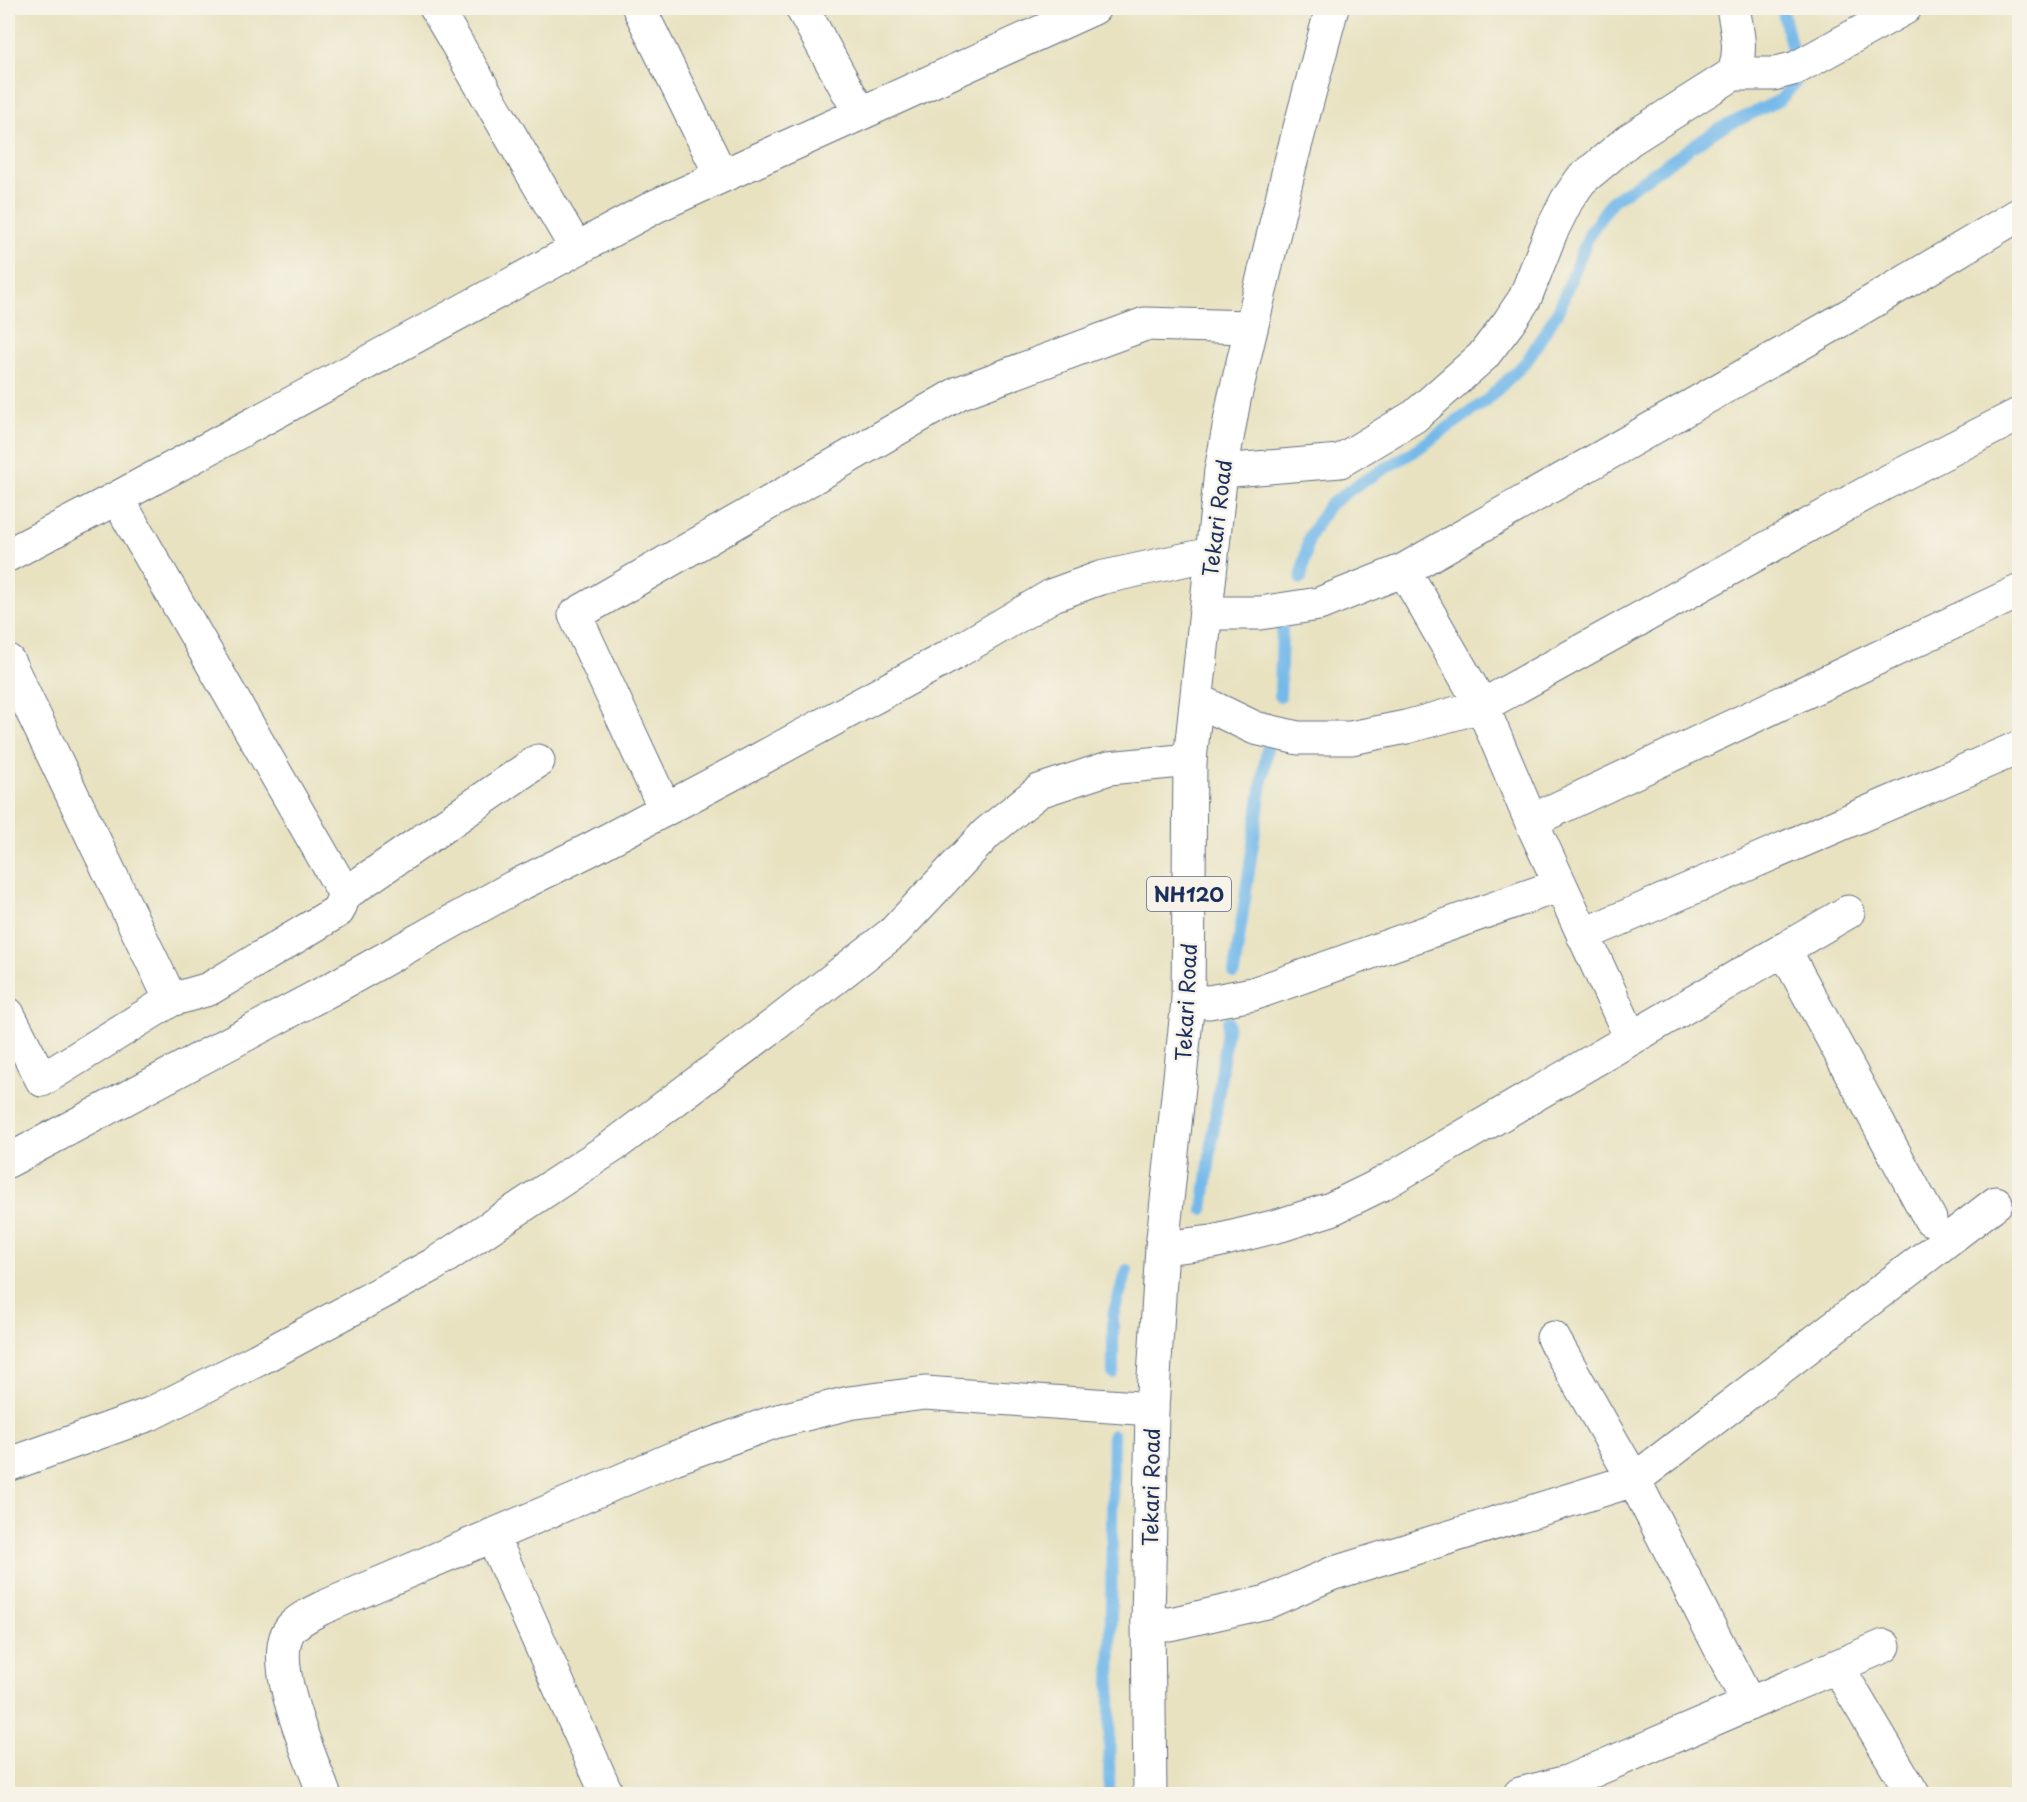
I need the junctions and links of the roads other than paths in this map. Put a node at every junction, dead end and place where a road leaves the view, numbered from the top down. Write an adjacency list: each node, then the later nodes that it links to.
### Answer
1 (436, 8): 12 (main road)
2 (639, 8): 10 (main road)
3 (802, 8): 9 (main road)
4 (1094, 8): 9 (main road)
5 (1332, 8): 13 (main road, Tekari Road / NH120)
6 (1733, 8): 8 (main road)
7 (1905, 8): 8 (main road)
8 (1733, 74): 15 (main road)
9 (860, 113): 10 (main road)
10 (721, 175): 12 (main road)
11 (2019, 214): 19 (main road)
12 (576, 248): 16 (main road)
13 (1250, 327): 15 (main road, Tekari Road / NH120); 28 (main road)
14 (2019, 414): 24 (main road)
15 (1221, 471): 17 (main road, Tekari Road / NH120)
16 (117, 498): 18 (main road); 31 (main road)
17 (1211, 554): 21 (main road, Tekari Road / NH120); 28 (main road)
18 (8, 555)
19 (1404, 570): 21 (main road); 24 (main road)
20 (2019, 591): 29 (main road)
21 (1206, 613): 23 (main road, Tekari Road / NH120)
22 (8, 661): 35 (main road)
23 (1197, 700): 24 (main road); 26 (main road, Tekari Road / NH120)
24 (1482, 706): 29 (main road)
25 (2019, 747): 33 (main road)
26 (1190, 760): 36 (main road, Tekari Road / NH120); 45 (main road)
27 (538, 761): 31 (main road)
28 (665, 809): 39 (main road)
29 (1531, 821): 30 (main road)
30 (1560, 885): 33 (main road); 36 (main road)
31 (345, 894): 35 (main road)
32 (1848, 912): 34 (main road)
33 (1583, 935): 38 (main road)
34 (1784, 949): 38 (main road); 41 (main road)
35 (171, 1000): 37 (main road)
36 (1188, 1001): 42 (main road, Tekari Road / NH120)
37 (8, 1014)
38 (1631, 1038): 42 (main road)
39 (8, 1161)
40 (1995, 1203): 46 (main road)
41 (1930, 1219)
42 (1162, 1248): 44 (main road, Tekari Road / NH120)
43 (1553, 1338): 46 (main road)
44 (1152, 1409): 47 (main road); 48 (main road, Tekari Road / NH120)
45 (8, 1465)
46 (1634, 1480): 48 (main road); 51 (main road)
47 (492, 1535): 52 (main road); 53 (main road)
48 (1148, 1623): 54 (main road, Tekari Road / NH120)
49 (1884, 1646): 50 (main road)
50 (1837, 1666): 51 (main road); 56 (main road)
51 (1749, 1704): 55 (main road)
52 (324, 1794)
53 (607, 1794)
54 (1150, 1794)
55 (1520, 1794)
56 (1913, 1794)

